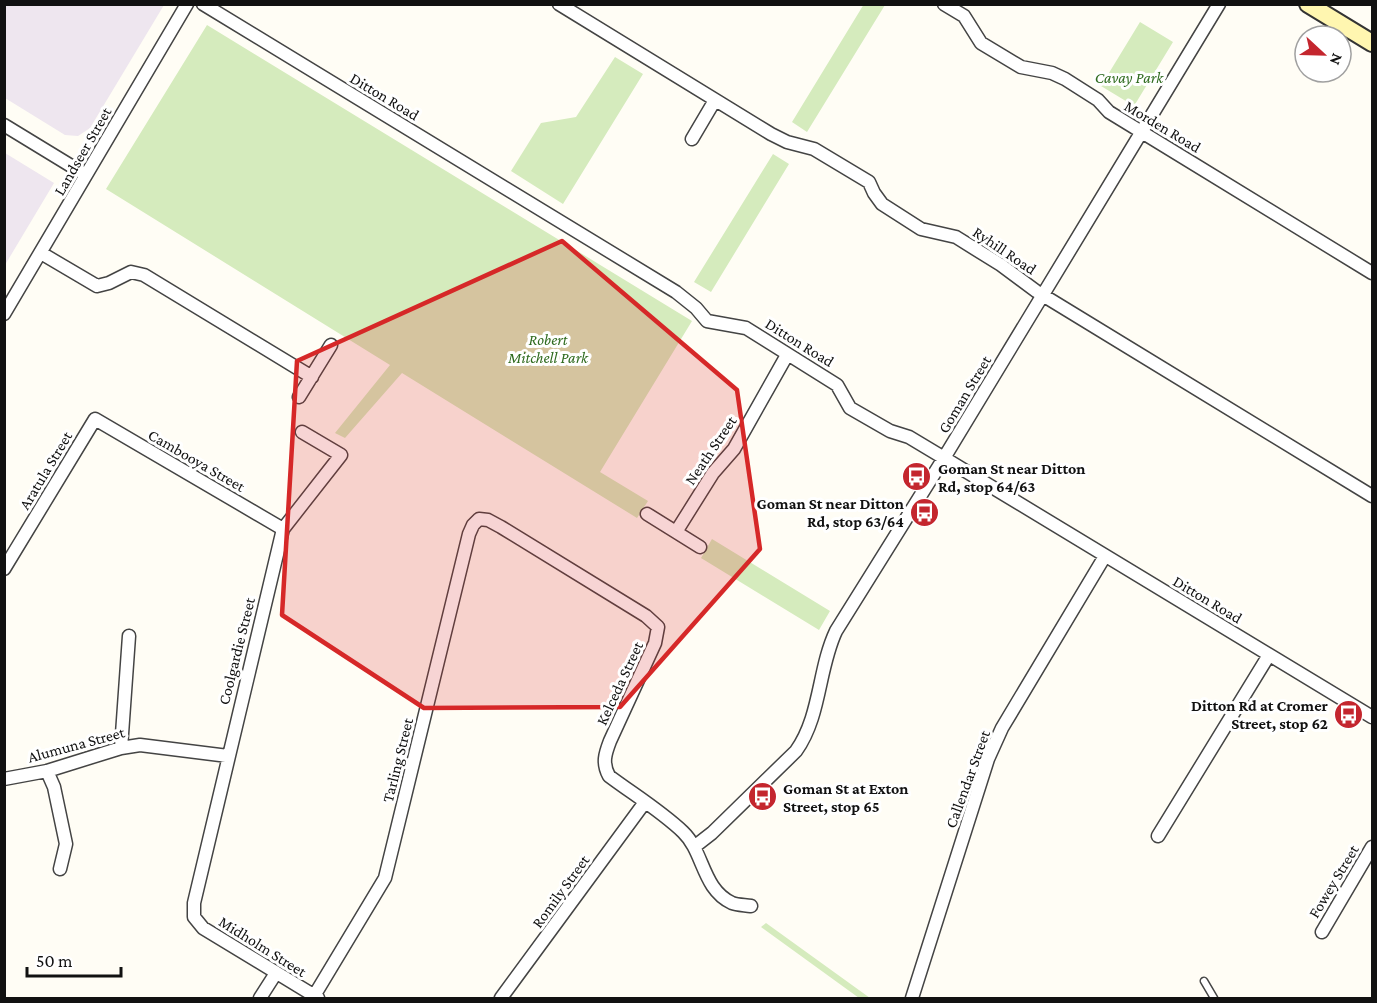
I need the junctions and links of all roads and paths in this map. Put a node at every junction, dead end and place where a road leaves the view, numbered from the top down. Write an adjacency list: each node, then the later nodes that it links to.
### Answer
1 (187, 4): 12 (street, Landseer Street)
2 (203, 4): 18 (street, Ditton Road)
3 (559, 4): 8 (street, Ryhill Road)
4 (944, 4): 10 (street, Morden Road)
5 (1219, 4): 10 (street, Goman Street)
6 (1308, 4): 7 (main road)
7 (1372, 43)
8 (716, 100): 11 (street); 15 (street, Ryhill Road)
9 (4, 125): 12 (street)
10 (1142, 133): 14 (street, Morden Road); 15 (street, Goman Street)
11 (692, 139)
12 (86, 175): 13 (street, Landseer Street)
13 (41, 253): 16 (street, Landseer Street); 19 (street)
14 (1372, 273)
15 (1043, 295): 23 (street, Goman Street); 24 (street, Ryhill Road)
16 (4, 314)
17 (332, 345): 19 (street)
18 (787, 355): 23 (street, Ditton Road); 28 (street, Neath Street)
19 (312, 377): 20 (street)
20 (299, 398)
21 (95, 419): 27 (street, Cambooya Street); 31 (street, Aratula Street)
22 (302, 432): 27 (street, Coolgardie Street)
23 (944, 458): 30 (street, Ditton Road); 41 (street, Goman Street)
24 (1372, 496)
25 (647, 514): 28 (street)
26 (479, 519): 39 (street, Kelceda Street); 49 (street, Tarling Street)
27 (283, 529): 36 (street, Coolgardie Street)
28 (676, 532): 29 (street)
29 (700, 547)
30 (1105, 556): 33 (street, Ditton Road); 52 (street, Callendar Street)
31 (4, 569)
32 (129, 636): 35 (street)
33 (1269, 655): 34 (street, Ditton Road); 40 (street)
34 (1372, 717)
35 (121, 748): 36 (street, Alumuna Street); 37 (street, Alumuna Street)
36 (228, 756): 45 (street, Coolgardie Street)
37 (47, 771): 38 (street, Alumuna Street); 43 (street)
38 (4, 779)
39 (645, 802): 41 (street, Kelceda Street); 51 (street, Romily Street)
40 (1158, 836)
41 (694, 847): 44 (street, Kelceda Street)
42 (1372, 848): 46 (street, Fowey Street)
43 (60, 869)
44 (751, 906)
45 (194, 917): 47 (street, Midholm Street)
46 (1322, 932)
47 (276, 973): 49 (street, Midholm Street); 50 (street)
48 (1204, 981): 53 (lane)
49 (316, 997)
50 (260, 999)
51 (501, 999)
52 (912, 999)
53 (1214, 999)

